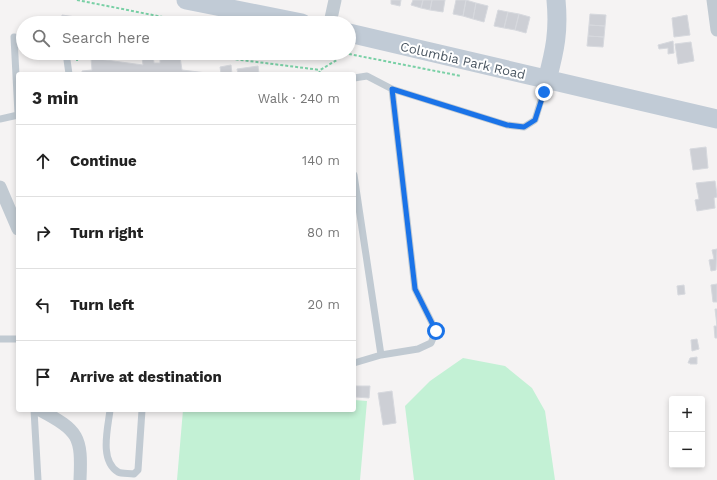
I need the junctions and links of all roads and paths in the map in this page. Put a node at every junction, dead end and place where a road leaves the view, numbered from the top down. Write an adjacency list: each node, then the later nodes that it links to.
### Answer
1 (77, 0): 6 (path)
2 (186, 0): 7 (street)
3 (335, 0): 8 (street)
4 (556, 0): 21 (street)
5 (713, 0): 9 (street)
6 (158, 16)
7 (267, 16)
8 (332, 16)
9 (717, 30)
10 (356, 35): 21 (street, Columbia Park Road)
11 (16, 37): 18 (lane)
12 (356, 55): 19 (path)
13 (67, 60): 17 (lane)
14 (241, 60): 16 (path)
15 (337, 60): 16 (path)
16 (320, 70)
17 (69, 72)
18 (16, 76)
19 (467, 77)
20 (356, 78): 22 (lane)
21 (548, 80): 22 (lane); 25 (street, Columbia Park Road)
22 (392, 89): 31 (lane)
23 (16, 115): 24 (lane)
24 (0, 119)
25 (717, 119)
26 (0, 187): 28 (street)
27 (356, 188): 31 (lane)
28 (16, 223)
29 (0, 339): 30 (lane)
30 (16, 339)
31 (381, 355): 32 (lane)
32 (356, 362)
33 (34, 412): 37 (lane)
34 (44, 412): 38 (street)
35 (110, 412): 36 (lane)
36 (142, 412)
37 (38, 480)
38 (80, 480)

